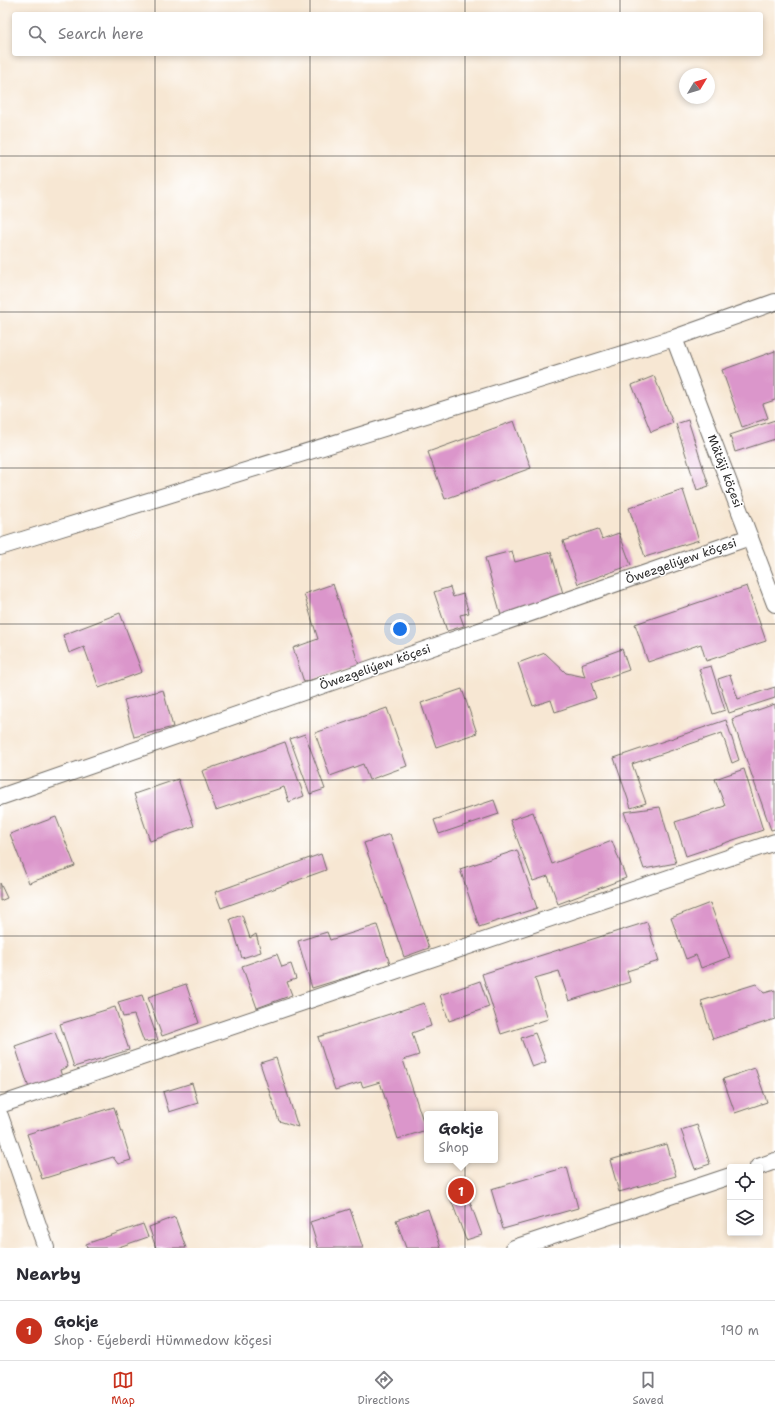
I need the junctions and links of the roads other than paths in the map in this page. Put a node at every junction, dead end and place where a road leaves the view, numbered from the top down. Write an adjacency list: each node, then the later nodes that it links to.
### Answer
1 (775, 302): 2 (street)
2 (674, 338): 3 (street, Mätäji köçesi); 4 (street)
3 (750, 537): 5 (street, Mätäji köçesi); 7 (street, Öwezgeliýew köçesi)
4 (0, 547)
5 (771, 578): 6 (street, Mätäji köçesi)
6 (775, 604)
7 (0, 797)
8 (775, 842): 9 (street)
9 (0, 1105)
10 (0, 1116): 14 (street)
11 (775, 1161): 12 (street)
12 (763, 1165)
13 (727, 1177): 15 (street)
14 (46, 1248)
15 (514, 1248)

